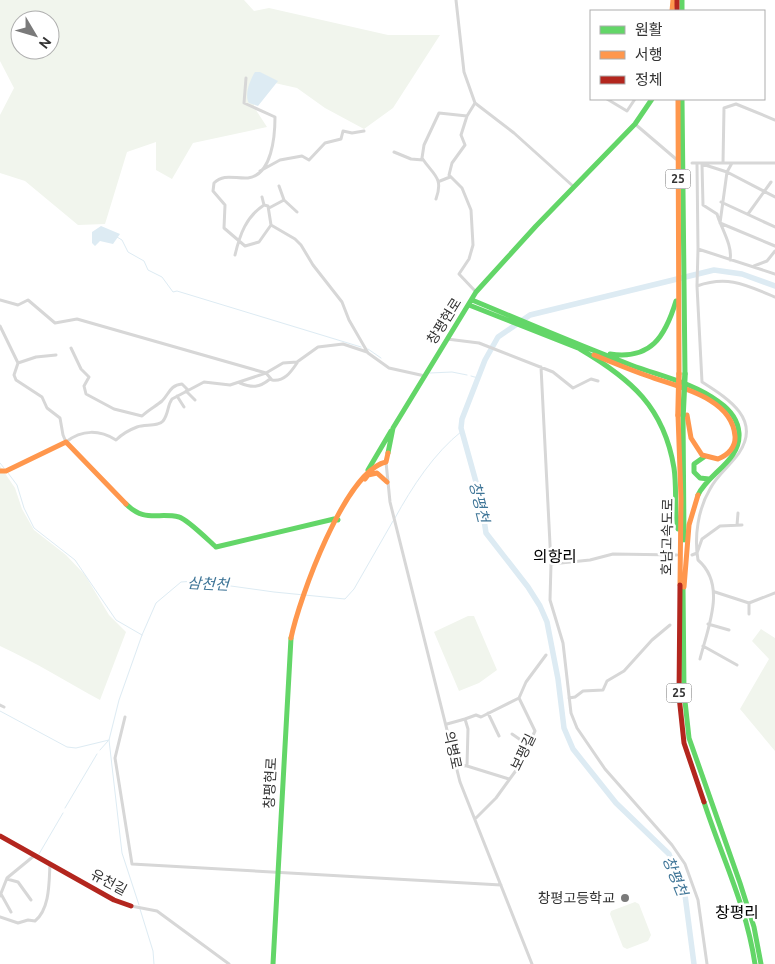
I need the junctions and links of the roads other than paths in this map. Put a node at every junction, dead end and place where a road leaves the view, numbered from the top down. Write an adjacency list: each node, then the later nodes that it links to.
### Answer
1 (456, 0): 8 (street)
2 (246, 78): 22 (street)
3 (609, 100): 4 (street)
4 (634, 100)
5 (651, 100): 11 (main road, 창평현로)
6 (678, 100): 47 (main road, 호남고속도로 / 25)
7 (682, 100): 47 (main road, 호남고속도로 / 25)
8 (474, 103): 9 (street); 28 (street)
9 (467, 116): 14 (street); 24 (street)
10 (775, 120): 17 (street)
11 (635, 124): 15 (street); 28 (main road, 창평현로)
12 (364, 131): 22 (street)
13 (394, 152): 14 (street)
14 (423, 160): 25 (street)
15 (677, 160)
16 (692, 163): 20 (street)
17 (723, 163): 18 (street); 21 (street)
18 (732, 163): 19 (street); 23 (street)
19 (775, 163)
20 (697, 164): 21 (street); 44 (street)
21 (702, 164): 23 (street); 39 (street)
22 (259, 171): 42 (street)
23 (727, 172): 29 (street); 34 (street)
24 (450, 177): 25 (street); 52 (street)
25 (440, 181): 32 (street)
26 (771, 182): 29 (street)
27 (279, 186): 33 (street)
28 (574, 187): 52 (main road, 창평현로)
29 (764, 192): 31 (street); 38 (street)
30 (262, 197): 35 (street)
31 (775, 197)
32 (436, 199)
33 (284, 200): 36 (street); 37 (street)
34 (721, 202): 38 (street); 39 (street)
35 (264, 205): 36 (street); 42 (street)
36 (269, 208): 40 (street)
37 (297, 212)
38 (748, 214): 41 (street)
39 (720, 223): 43 (street); 48 (street)
40 (271, 225): 42 (street); 61 (street)
41 (775, 227)
42 (238, 243): 46 (street)
43 (775, 246)
44 (698, 249): 48 (street); 51 (street)
45 (775, 251): 49 (street)
46 (235, 255)
47 (680, 258): 53 (main road, 호남고속도로 / 25)
48 (730, 260): 49 (street)
49 (752, 267): 50 (street)
50 (775, 274)
51 (697, 284): 54 (street); 90 (street)
52 (476, 292): 56 (main road, 창평현로)
53 (681, 295): 60 (main road); 75 (main road, 호남고속도로 / 25, bridge)
54 (775, 297)
55 (0, 300): 66 (street)
56 (470, 303): 58 (main road, 창평현로); 60 (main road); 60 (main road)
57 (0, 326): 64 (street)
58 (447, 339): 65 (street); 67 (main road, 창평현로)
59 (71, 348): 71 (street)
60 (581, 348): 78 (main road); 82 (main road); 89 (main road)
61 (368, 352): 63 (street); 67 (street)
62 (56, 355): 64 (street)
63 (297, 362): 66 (street); 68 (street)
64 (18, 363): 77 (street)
65 (541, 367): 69 (street); 93 (street)
66 (266, 373): 68 (street); 70 (street)
67 (424, 376): 76 (main road, 창평현로)
68 (270, 379): 70 (street)
69 (598, 381)
70 (238, 383): 71 (street)
71 (187, 390): 72 (street); 73 (street)
72 (177, 396): 74 (street); 77 (street)
73 (195, 400)
74 (184, 407)
75 (683, 415): 78 (main road); 89 (main road, 호남고속도로 / 25); 94 (main road, 호남고속도로 / 25)
76 (393, 428): 79 (main road, 창평현로); 81 (main road)
77 (66, 442): 80 (main road); 86 (main road)
78 (704, 457): 82 (main road)
79 (386, 462): 81 (main road); 83 (street)
80 (0, 470)
81 (365, 474): 84 (main road)
82 (708, 479): 94 (main road)
83 (387, 482): 84 (main road); 113 (street, 의병로)
84 (352, 496): 86 (main road)
85 (738, 513): 87 (street)
86 (338, 520): 124 (main road, 창평현로)
87 (737, 525): 88 (street); 90 (street)
88 (742, 525)
89 (680, 539): 132 (main road, 호남고속도로 / 25)
90 (697, 553): 92 (street); 95 (street)
91 (677, 555): 93 (street)
92 (692, 555)
93 (551, 564): 107 (street)
94 (683, 589): 132 (main road, 호남고속도로 / 25)
95 (715, 592): 97 (street); 99 (street)
96 (775, 593): 97 (street)
97 (749, 603): 98 (street)
98 (749, 614)
99 (708, 624): 101 (street); 102 (street)
100 (670, 625): 107 (street)
101 (729, 630)
102 (703, 646): 104 (street); 105 (street)
103 (546, 655): 106 (street)
104 (700, 658)
105 (738, 665)
106 (519, 698): 110 (street); 116 (street, 보평길)
107 (569, 698): 136 (street)
108 (0, 705): 109 (street)
109 (4, 707)
110 (488, 713): 112 (street); 115 (street)
111 (125, 717): 124 (street)
112 (464, 719): 113 (street); 118 (street)
113 (447, 724): 117 (street, 의병로)
114 (512, 734): 116 (street)
115 (499, 736)
116 (528, 745): 119 (street, 보평길)
117 (456, 765): 118 (street, 보평길); 120 (street, 의병로)
118 (467, 766): 119 (street, 보평길)
119 (509, 779): 120 (street, 보평길)
120 (475, 820): 126 (street, 의병로)
121 (0, 836): 122 (main road, 유천길)
122 (36, 856): 123 (main road, 유천길); 125 (street)
123 (50, 863): 129 (main road, 유천길); 131 (street)
124 (277, 872): 126 (street); 134 (main road, 창평현로)
125 (6, 878): 127 (street); 128 (street)
126 (501, 885): 135 (street, 의병로)
127 (0, 895): 130 (street)
128 (31, 900)
129 (131, 906): 133 (street, 유천길)
130 (11, 912)
131 (0, 917)
132 (756, 960): 137 (main road, 호남고속도로 / 25)
133 (229, 964)
134 (272, 964)
135 (532, 964)
136 (707, 964)
137 (760, 964)

